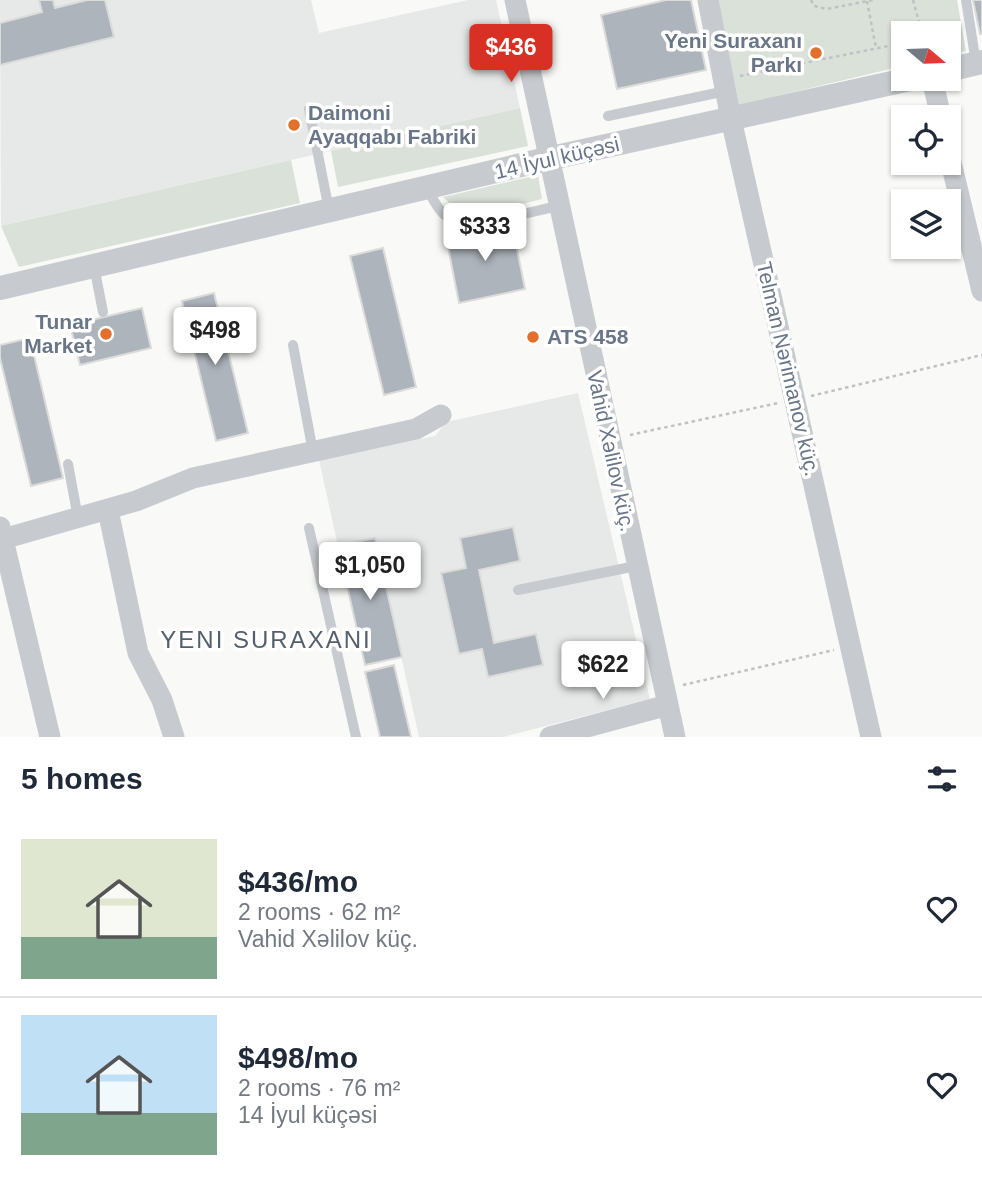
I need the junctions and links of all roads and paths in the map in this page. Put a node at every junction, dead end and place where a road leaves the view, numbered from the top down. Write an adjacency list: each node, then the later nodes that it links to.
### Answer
1 (515, 0): 18 (street, Vahid Xəlilov küç.)
2 (708, 0): 14 (street, Telman Nərimanov küç.)
3 (811, 0): 7 (path)
4 (873, 0): 7 (path)
5 (913, 0): 8 (path)
6 (966, 0): 11 (lane)
7 (867, 1): 10 (path)
8 (919, 21)
9 (891, 45): 10 (path)
10 (876, 48): 14 (path)
11 (979, 63): 12 (street)
12 (961, 67)
13 (891, 83): 17 (street, 14 İyul küçəsi)
14 (730, 85): 16 (lane); 17 (street, Telman Nərimanov küç.)
15 (309, 109): 22 (lane)
16 (608, 116)
17 (731, 119): 18 (street, 14 İyul küçəsi); 37 (street, Telman Nərimanov küç.)
18 (547, 159): 20 (street, 14 İyul küçəsi); 21 (street, Vahid Xəlilov küç.)
19 (954, 175): 25 (street)
20 (426, 187): 21 (lane); 22 (street, 14 İyul küçəsi)
21 (558, 206): 35 (street, Vahid Xəlilov küç.)
22 (329, 210): 23 (street, 14 İyul küçəsi)
23 (94, 266): 24 (street, 14 İyul küçəsi); 26 (lane)
24 (0, 288)
25 (982, 291)
26 (103, 312)
27 (293, 345): 29 (lane)
28 (441, 415): 29 (street)
29 (313, 452): 31 (street)
30 (68, 464): 32 (lane)
31 (107, 509): 32 (street); 40 (street)
32 (78, 518): 34 (street)
33 (309, 528): 41 (lane)
34 (2, 532): 39 (street)
35 (636, 566): 36 (lane); 38 (street, Vahid Xəlilov küç.)
36 (519, 590)
37 (850, 646): 38 (path); 44 (street, Telman Nərimanov küç.)
38 (666, 698): 42 (street); 43 (street, Vahid Xəlilov küç.)
39 (50, 737)
40 (174, 737)
41 (356, 737)
42 (550, 737)
43 (675, 737)
44 (871, 737)

